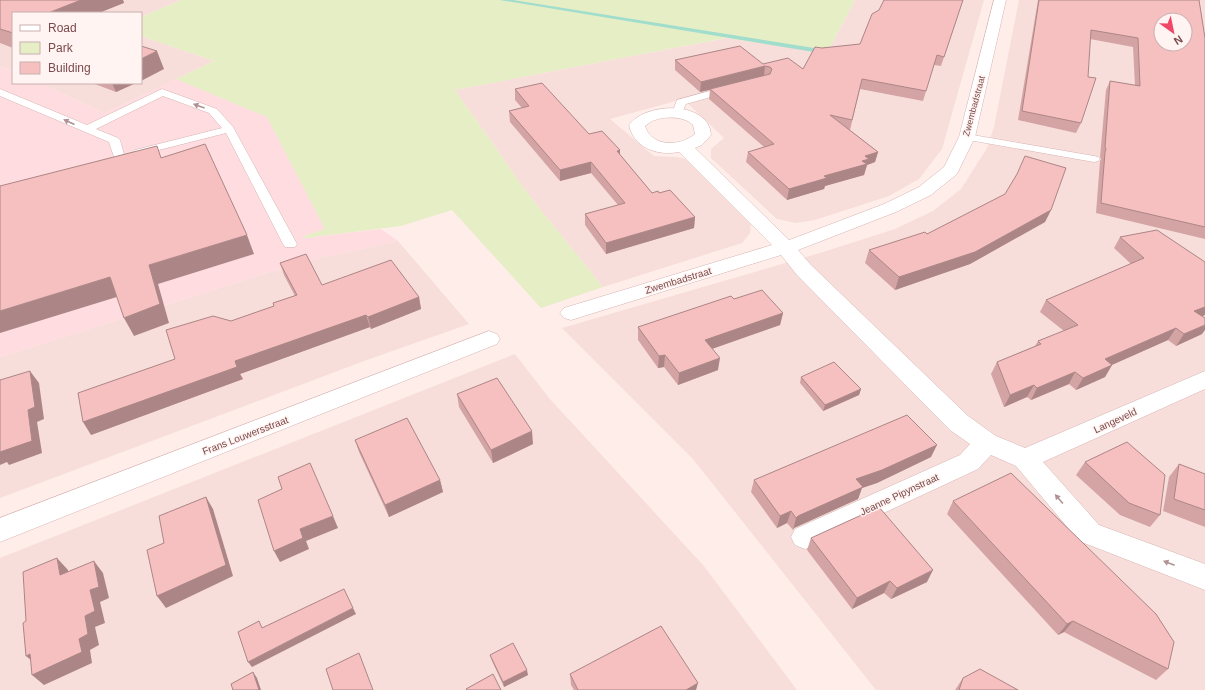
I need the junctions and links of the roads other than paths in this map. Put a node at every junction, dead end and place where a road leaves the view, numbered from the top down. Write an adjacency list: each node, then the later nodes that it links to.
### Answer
1 (1000, 0): 7 (street, Zwembadstraat)
2 (741, 86): 4 (lane)
3 (0, 92): 6 (lane, one-way to 3)
4 (677, 113): 8 (street); 8 (street)
5 (229, 129): 6 (lane, one-way to 6); 6 (lane); 10 (lane)
6 (87, 130)
7 (967, 136): 9 (lane); 11 (street, Zwembadstraat)
8 (684, 146): 11 (street)
9 (1094, 159)
10 (290, 244)
11 (785, 247): 12 (street, Zwembadstraat); 15 (street)
12 (571, 313)
13 (489, 339): 17 (street, Frans Louwersstraat)
14 (1205, 379): 16 (street, Langeveld)
15 (987, 443): 16 (street); 18 (street, Jeanne Pipynstraat)
16 (1025, 459): 19 (street, one-way to 16)
17 (0, 530)
18 (805, 538)
19 (1205, 577)

